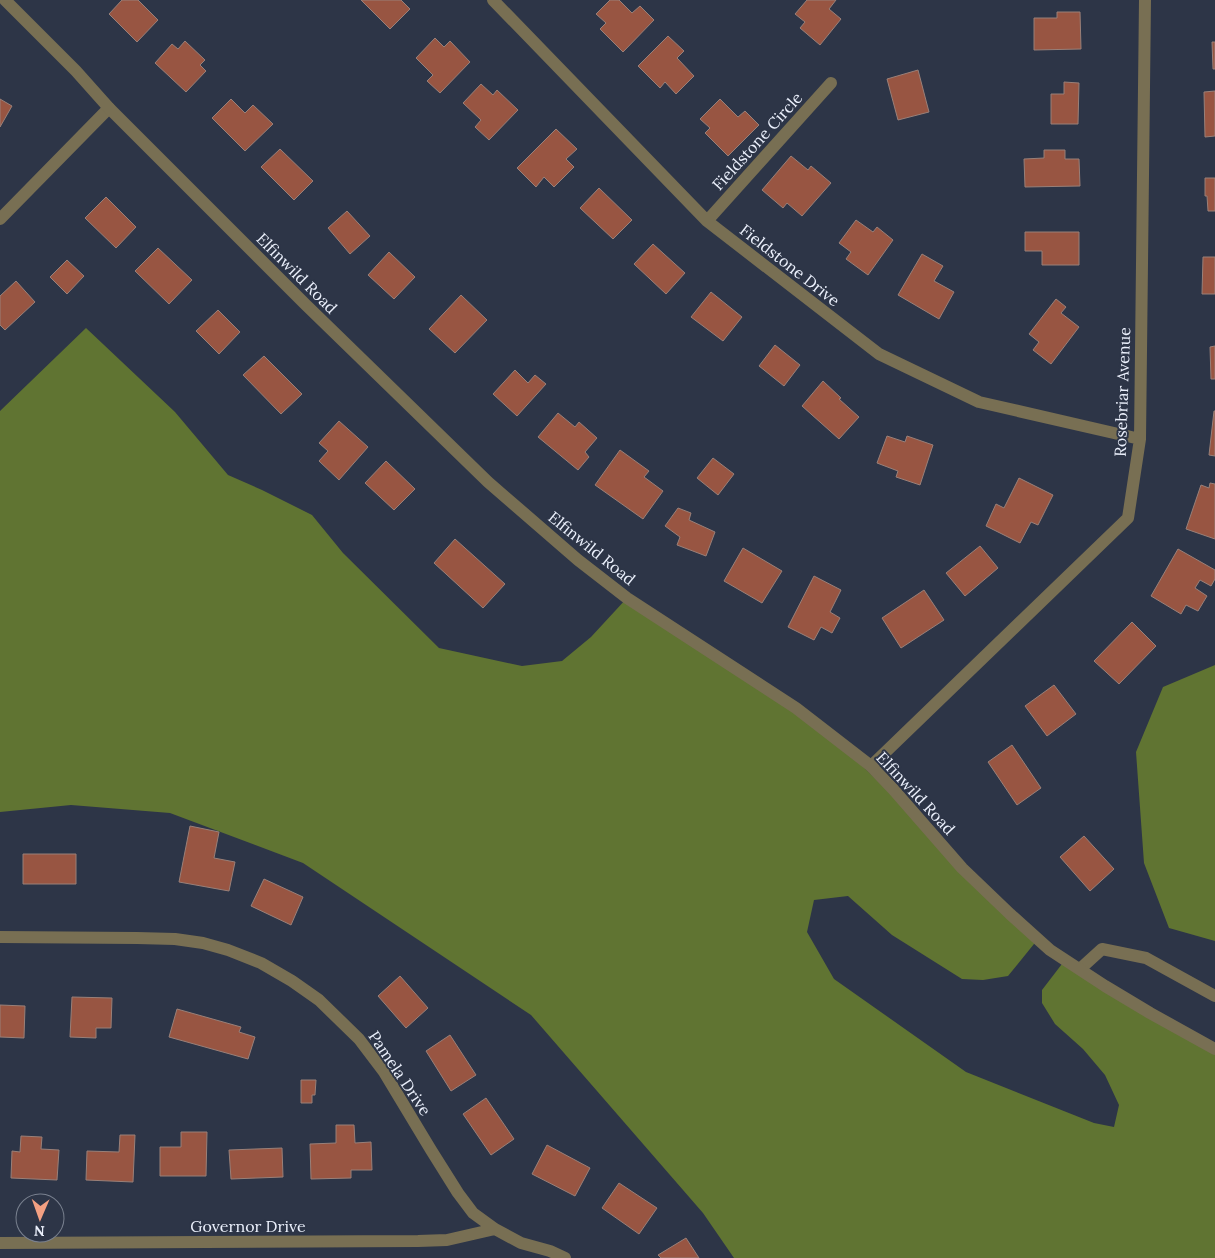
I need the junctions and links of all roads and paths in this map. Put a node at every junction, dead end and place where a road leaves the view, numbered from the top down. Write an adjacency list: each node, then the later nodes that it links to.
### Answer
1 (6, 0): 5 (street, Elfinwild Road)
2 (493, 0): 7 (street, Fieldstone Drive)
3 (1145, 0): 8 (street, Rosebriar Avenue)
4 (830, 84): 7 (street, Fieldstone Circle)
5 (109, 108): 6 (street); 9 (street, Elfinwild Road)
6 (0, 219)
7 (707, 221): 8 (street, Fieldstone Drive)
8 (1140, 439): 9 (street, Rosebriar Avenue)
9 (872, 766): 11 (street, Elfinwild Road)
10 (0, 937): 14 (street, Pamela Drive)
11 (1080, 969): 12 (street); 13 (street, Elfinwild Road)
12 (1215, 996)
13 (1215, 1049)
14 (495, 1229): 15 (street, Governor Drive); 16 (street, Pamela Drive)
15 (0, 1243)
16 (566, 1258)

